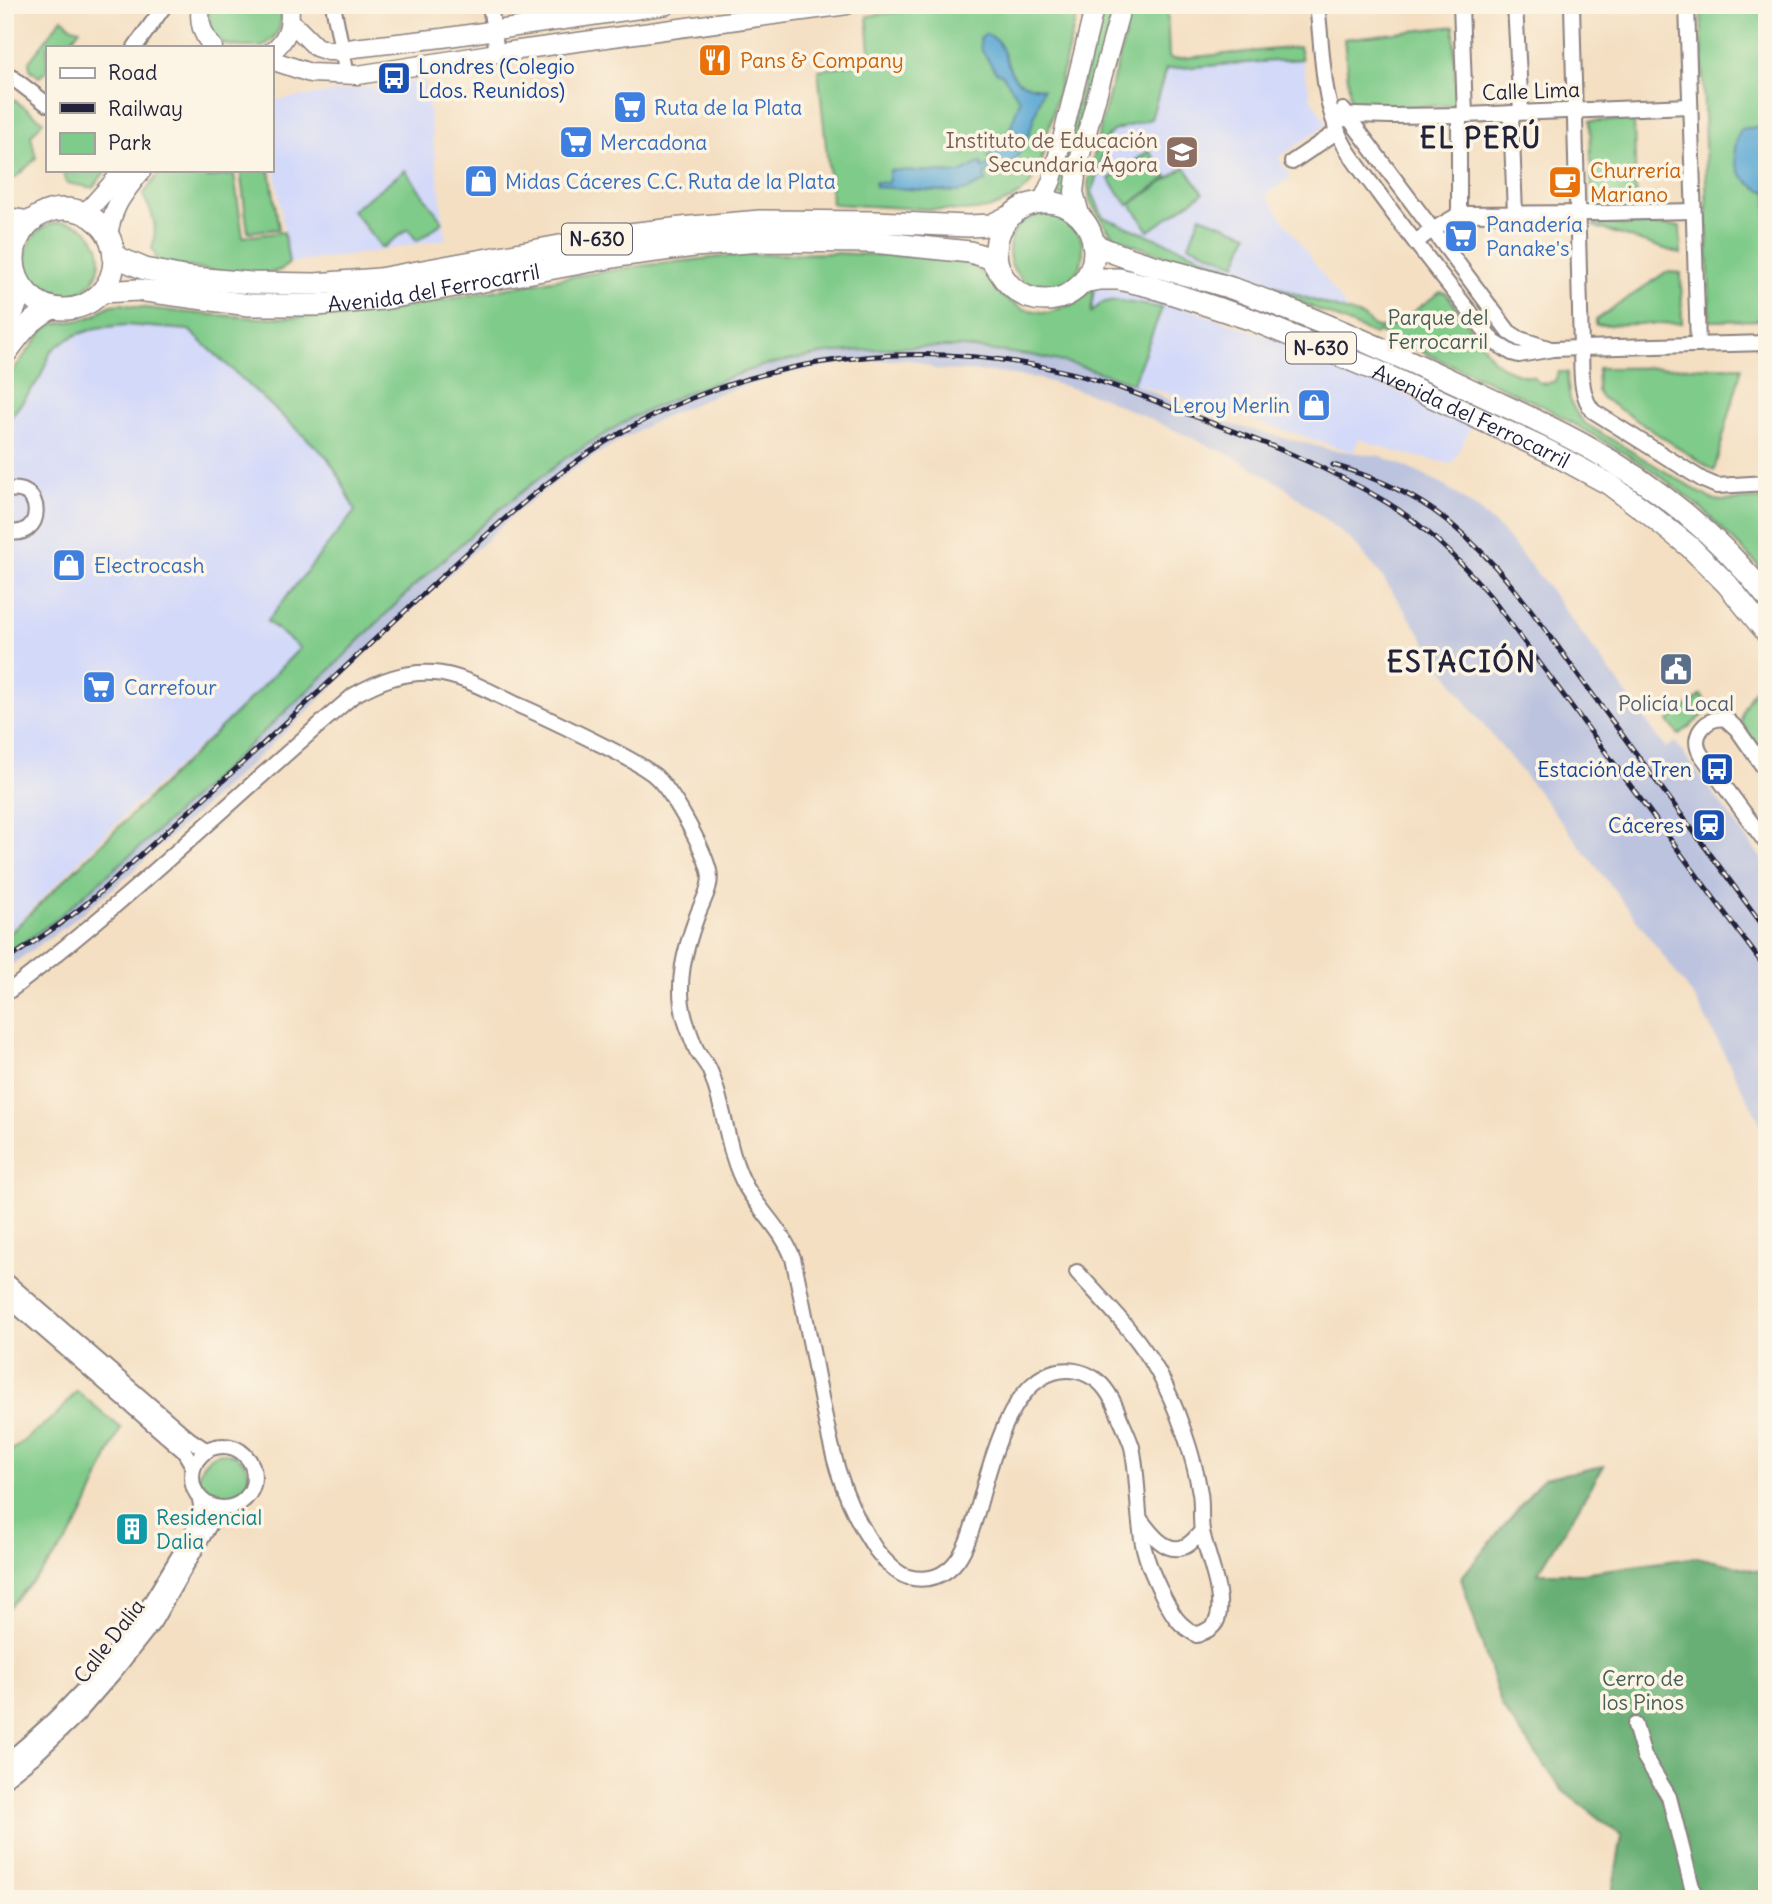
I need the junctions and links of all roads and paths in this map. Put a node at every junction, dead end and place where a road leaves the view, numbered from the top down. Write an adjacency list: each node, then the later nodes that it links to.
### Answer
1 (165, 5): 22 (street)
2 (201, 5): 18 (main road)
3 (333, 5): 26 (street)
4 (490, 5): 19 (street)
5 (667, 5): 13 (main road)
6 (847, 5): 14 (main road)
7 (1122, 5): 53 (main road)
8 (1317, 5): 32 (street)
9 (1461, 5): 37 (street)
10 (1515, 5): 36 (street)
11 (1572, 5): 35 (street)
12 (1687, 5): 34 (street)
13 (635, 8): 19 (main road); 20 (street)
14 (804, 8): 15 (main road)
15 (784, 10): 20 (main road)
16 (1092, 11): 45 (main road)
17 (290, 14): 25 (main road); 26 (main road)
18 (200, 24): 23 (main road); 24 (main road)
19 (494, 30): 21 (main road); 27 (street)
20 (639, 34): 27 (main road)
21 (442, 38): 26 (main road); 29 (street)
22 (136, 46)
23 (199, 46)
24 (212, 46)
25 (273, 50)
26 (340, 50): 31 (street)
27 (497, 53): 29 (main road)
28 (273, 61): 31 (main road)
29 (444, 62): 31 (main road)
30 (5, 72): 33 (street)
31 (344, 75)
32 (1326, 90): 39 (street); 40 (street)
33 (46, 103)
34 (1689, 106): 35 (street, Calle Lima); 46 (street)
35 (1574, 111): 36 (street, Calle Lima); 48 (street)
36 (1516, 113): 37 (street, Calle Lima); 50 (street)
37 (1462, 115): 38 (street, Calle Lima); 49 (street)
38 (1375, 116): 39 (street, Calle Lima); 41 (street)
39 (1351, 121): 40 (street, Calle Lima); 41 (street)
40 (1337, 131): 42 (street, Calle Lima); 59 (street)
41 (1367, 143): 55 (street)
42 (1292, 162)
43 (122, 172): 47 (main road)
44 (140, 172): 57 (main road)
45 (1042, 202): 51 (highway, N-630); 53 (highway)
46 (1693, 211): 48 (street); 69 (street)
47 (82, 213): 54 (highway); 57 (highway, N-630)
48 (1576, 213): 50 (street); 70 (street)
49 (1460, 214): 50 (street); 55 (street)
50 (1516, 214)
51 (1012, 215): 57 (highway, Avenida del Ferrocarril / N-630); 61 (highway)
52 (5, 218): 54 (highway)
53 (1081, 218): 56 (highway)
54 (30, 222): 58 (highway)
55 (1437, 234): 59 (street); 66 (street)
56 (1093, 244): 62 (highway); 76 (highway, Avenida del Ferrocarril / N-630)
57 (111, 246): 63 (highway)
58 (10, 247): 60 (highway)
59 (1420, 248): 67 (street)
60 (17, 279): 64 (highway); 65 (highway)
61 (1005, 280): 62 (highway, N-630); 63 (highway, Avenida del Ferrocarril / N-630)
62 (1083, 282): 77 (highway, Avenida del Ferrocarril / N-630)
63 (102, 292): 64 (highway, N-630)
64 (52, 308): 72 (highway)
65 (5, 323)
66 (1509, 332): 67 (street); 71 (street)
67 (1494, 342): 71 (street)
68 (1767, 343): 69 (street)
69 (1698, 345): 70 (street)
70 (1581, 348): 71 (street); 73 (street)
71 (1553, 349)
72 (5, 355)
73 (1767, 483)
74 (5, 491): 75 (street)
75 (5, 531)
76 (1766, 596)
77 (1767, 633)
78 (1765, 768): 79 (street)
79 (1767, 844)
80 (5, 994): 88 (street)
81 (1077, 1272): 89 (street)
82 (5, 1280): 84 (street)
83 (5, 1296): 85 (street)
84 (207, 1451): 85 (street); 87 (street)
85 (193, 1466): 86 (street)
86 (200, 1500): 87 (street); 91 (street, Calle Dalia)
87 (219, 1508): 92 (street, Calle Dalia)
88 (1140, 1519): 89 (street); 89 (street)
89 (1202, 1531)
90 (1635, 1724): 93 (street)
91 (5, 1763)
92 (5, 1779)
93 (1695, 1899)

